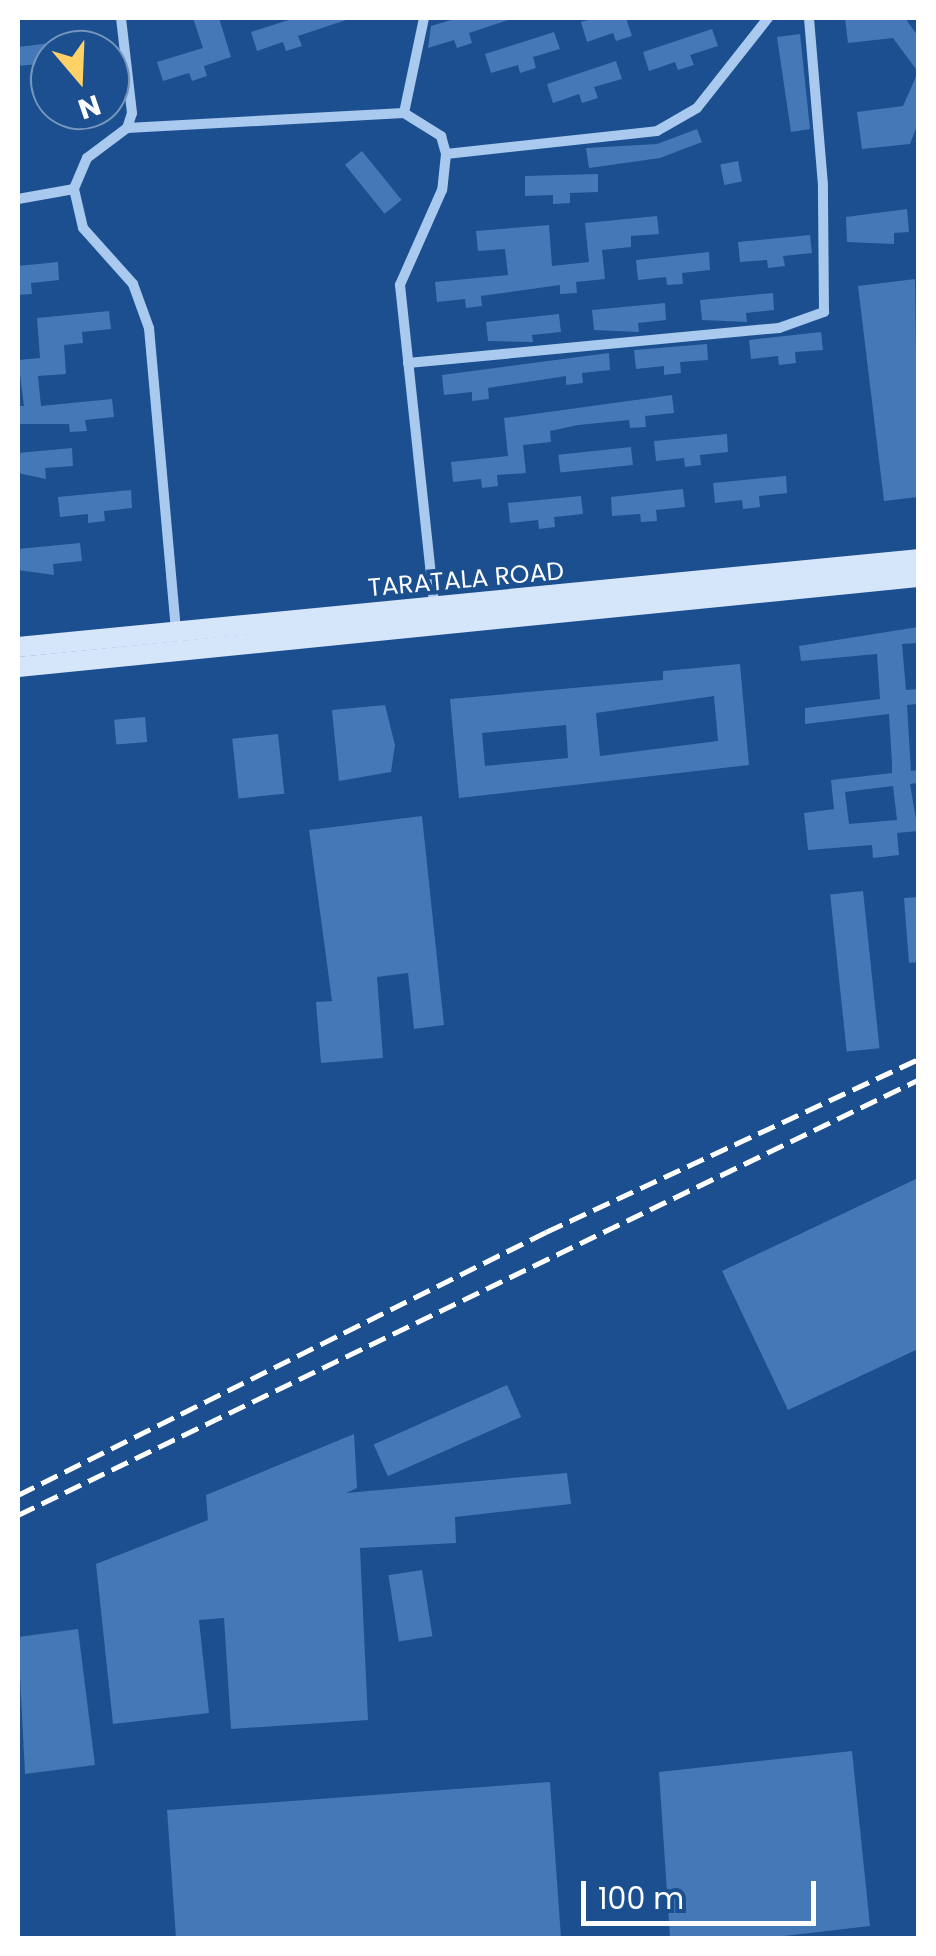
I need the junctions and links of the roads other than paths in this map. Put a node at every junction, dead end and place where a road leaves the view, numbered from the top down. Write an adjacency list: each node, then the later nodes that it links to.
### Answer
1 (424, 18): 4 (street)
2 (768, 18): 7 (street)
3 (810, 18): 10 (street)
4 (404, 113): 5 (street); 7 (street)
5 (130, 128)
6 (124, 130): 8 (street)
7 (446, 154): 10 (street)
8 (74, 189): 9 (street); 14 (street)
9 (18, 198)
10 (408, 363): 13 (street)
11 (918, 559): 13 (main road, TARATALA ROAD)
12 (918, 577): 16 (main road)
13 (434, 608): 14 (main road, TARATALA ROAD)
14 (176, 632): 15 (main road, TARATALA ROAD)
15 (18, 646)
16 (18, 667)

